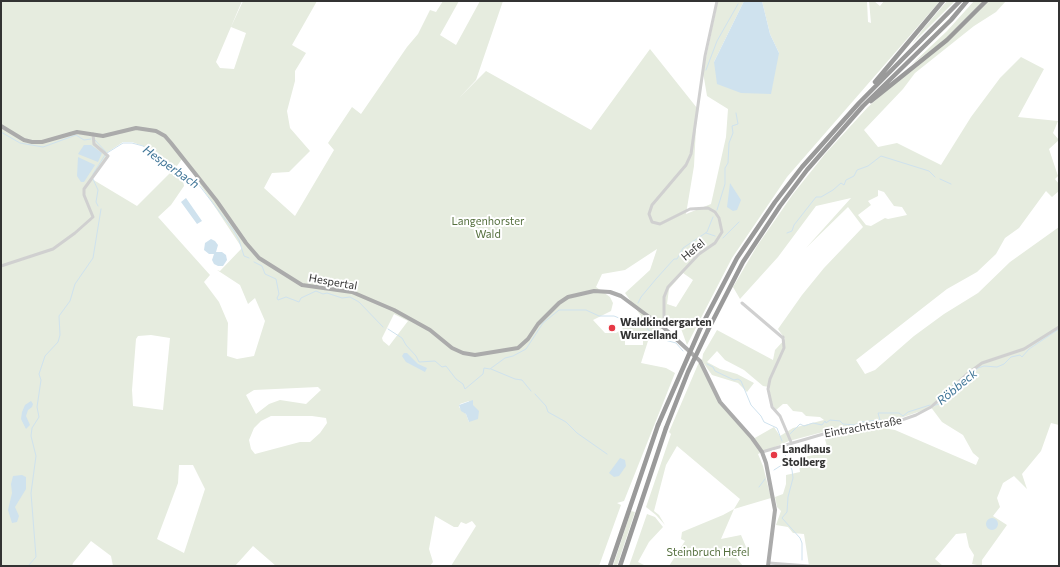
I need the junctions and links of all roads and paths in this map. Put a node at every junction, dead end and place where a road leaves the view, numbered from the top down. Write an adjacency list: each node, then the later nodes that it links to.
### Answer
1 (717, 1): 13 (street, Hefel)
2 (944, 1): 6 (highway)
3 (960, 1): 6 (highway)
4 (967, 1): 7 (highway)
5 (986, 1): 7 (highway)
6 (859, 103): 17 (highway, bridge)
7 (863, 106): 18 (highway, bridge)
8 (1, 126): 9 (main road, Hespertal)
9 (93, 134): 10 (street); 13 (main road, Hespertal)
10 (1, 266)
11 (742, 303): 14 (street)
12 (1059, 327): 14 (street, Eintrachtstraße)
13 (664, 328): 15 (main road)
14 (791, 442): 15 (street, Eintrachtstraße)
15 (762, 452): 16 (main road)
16 (768, 564): 19 (street)
17 (610, 566)
18 (620, 566)
19 (809, 566)

